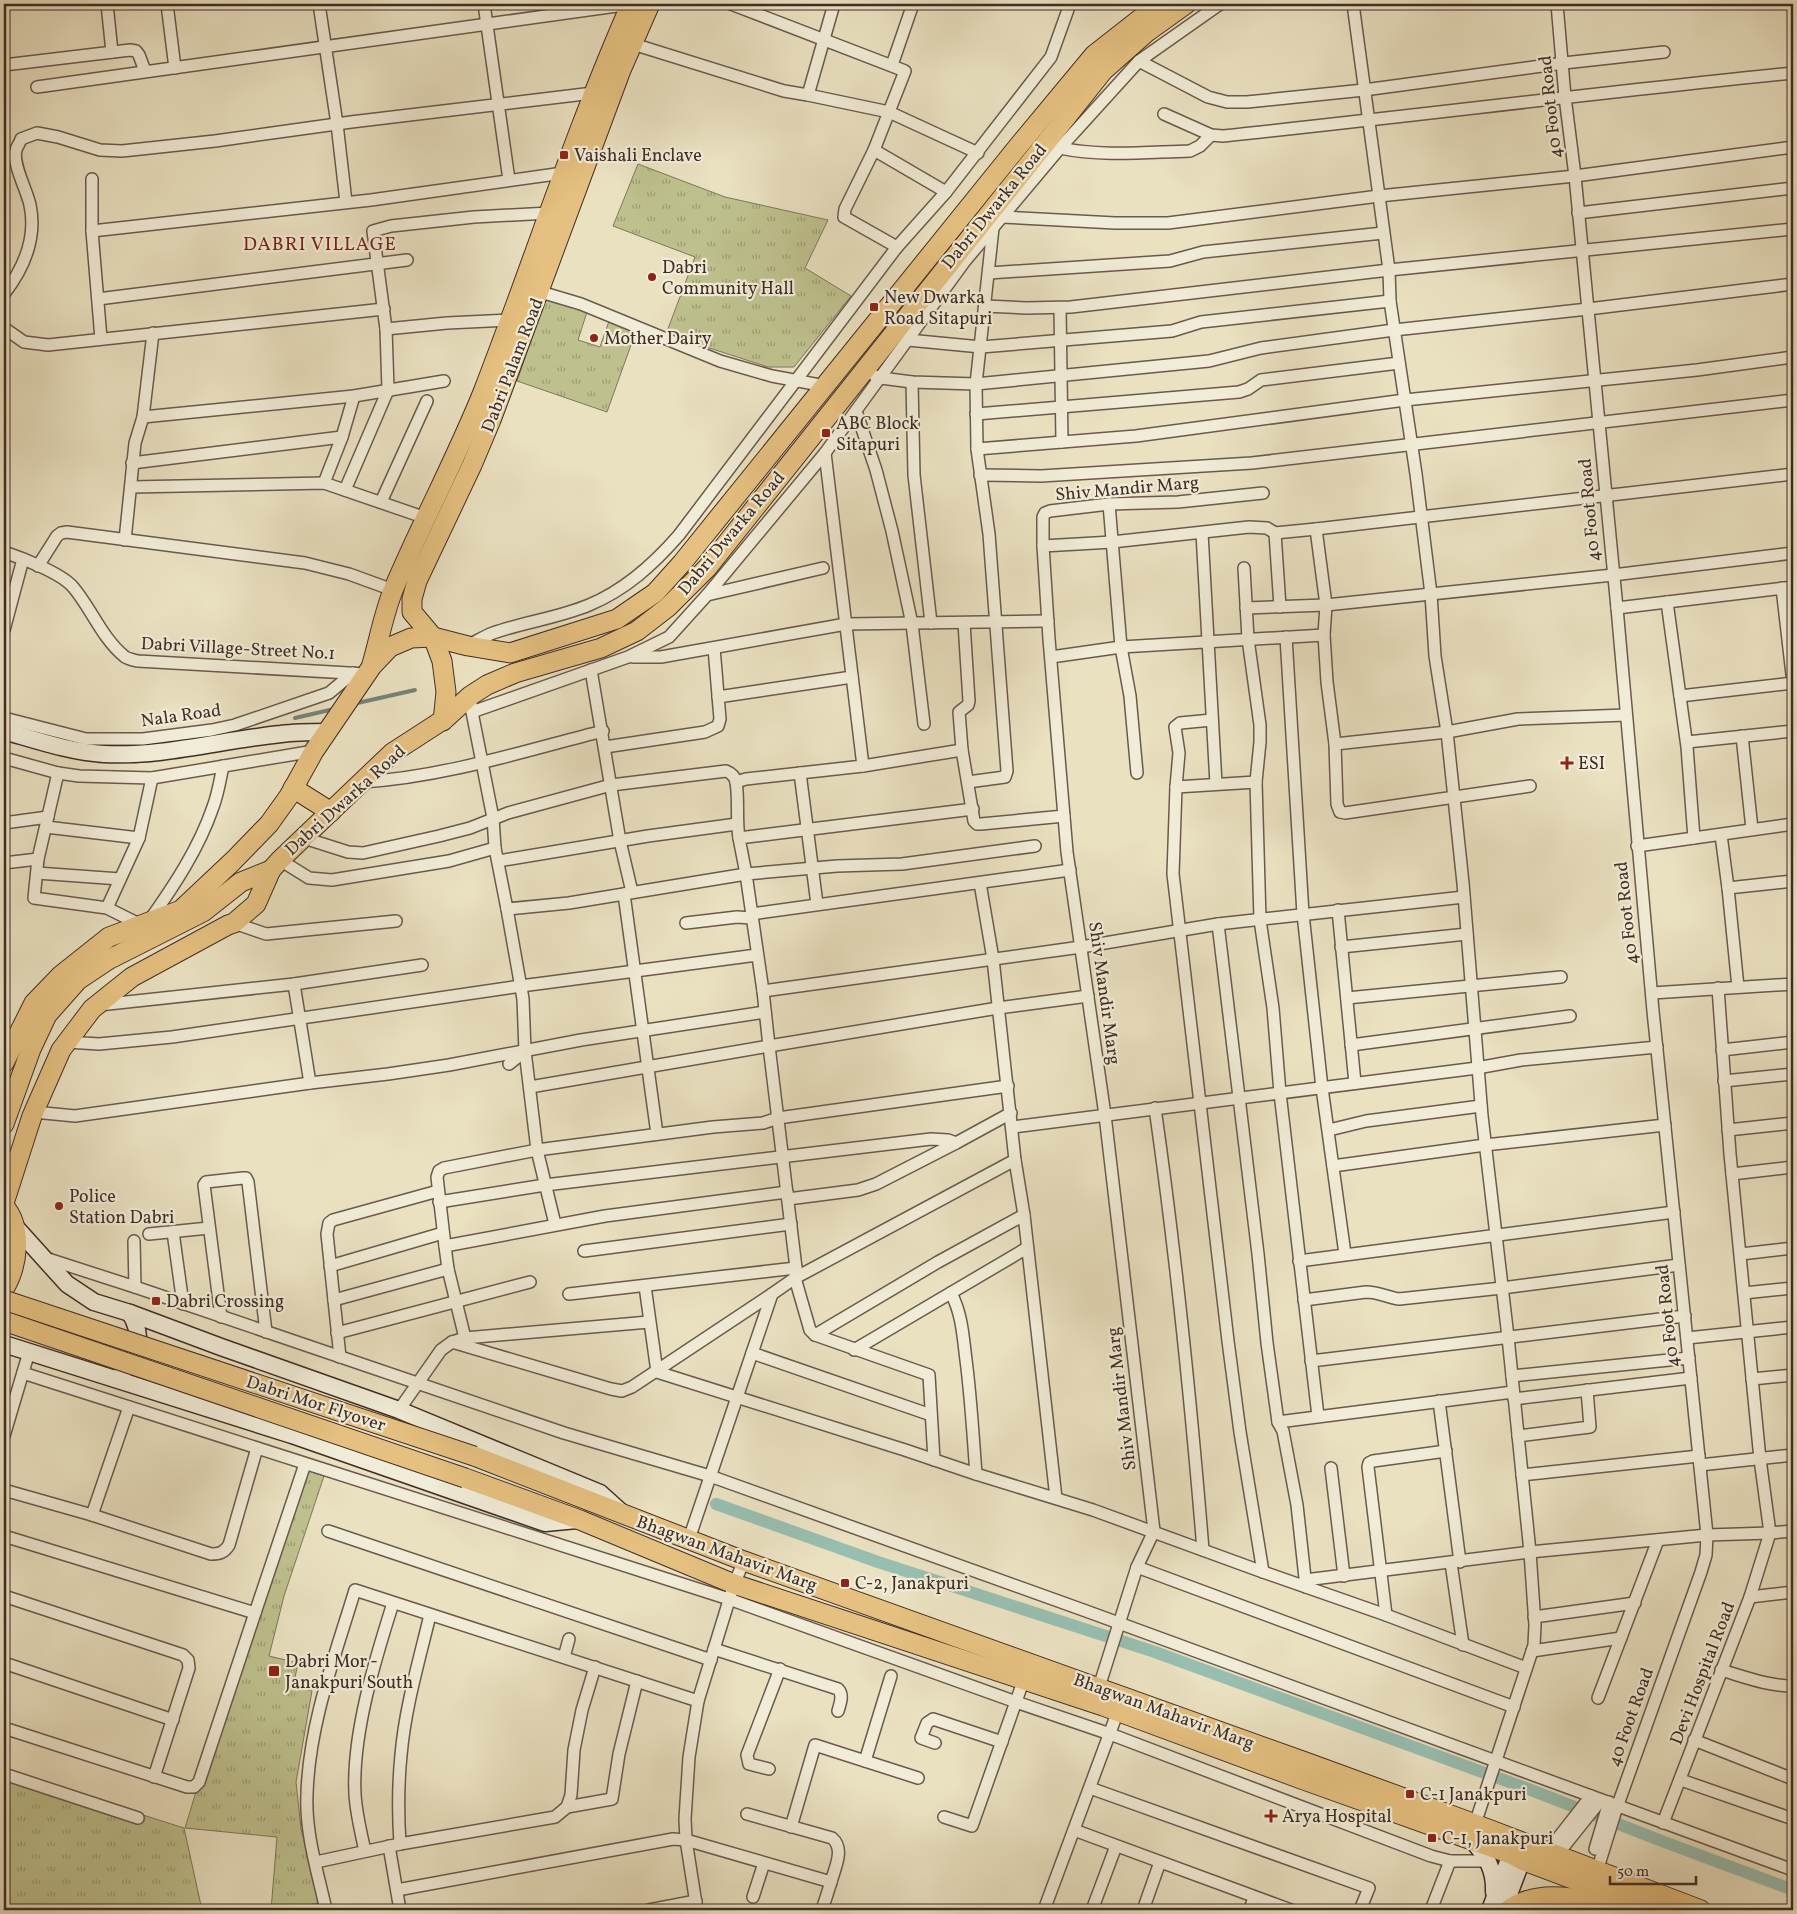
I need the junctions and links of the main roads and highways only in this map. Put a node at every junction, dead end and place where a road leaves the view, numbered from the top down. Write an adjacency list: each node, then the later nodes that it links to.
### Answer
1 (630, 4): 5 (main road, Dabri Palam Road)
2 (650, 4): 5 (main road, Dabri Palam Road)
3 (1159, 4): 6 (main road, Dabri Dwarka Road)
4 (1186, 4): 8 (main road, Dabri Dwarka Road)
5 (531, 289): 6 (main road, Dabri Palam Road); 7 (main road, Dabri Palam Road)
6 (433, 637): 7 (main road, Dabri Dwarka Road); 8 (main road, Dabri Palam Road)
7 (363, 673): 9 (main road)
8 (443, 721): 12 (main road, Dabri Dwarka Road)
9 (329, 729): 10 (main road); 11 (main road)
10 (4, 731)
11 (293, 788): 12 (main road); 14 (main road)
12 (331, 812): 13 (main road, Dabri Dwarka Road)
13 (275, 865): 15 (main road); 16 (main road, Dabri Dwarka Road)
14 (4, 1063)
15 (4, 1124)
16 (4, 1204): 17 (main road)
17 (12, 1223): 18 (main road); 20 (main road)
18 (4, 1289)
19 (4, 1300): 24 (main road, Dabri Mor Flyover, bridge)
20 (130, 1312): 23 (main road); 24 (main road)
21 (4, 1321): 25 (main road, Dabri Mor Flyover, bridge)
22 (4, 1344): 23 (main road)
23 (113, 1379): 25 (main road)
24 (626, 1516): 26 (main road, Bhagwan Mahavir Marg)
25 (580, 1520): 26 (main road, Bhagwan Mahavir Marg)
26 (1473, 1832): 27 (main road, Bhagwan Mahavir Marg); 28 (main road)
27 (1531, 1851): 28 (main road); 30 (main road, Bhagwan Mahavir Marg); 31 (main road, Bhagwan Mahavir Marg)
28 (1499, 1909): 29 (main road)
29 (1648, 1910)
30 (1655, 1910)
31 (1701, 1910)

